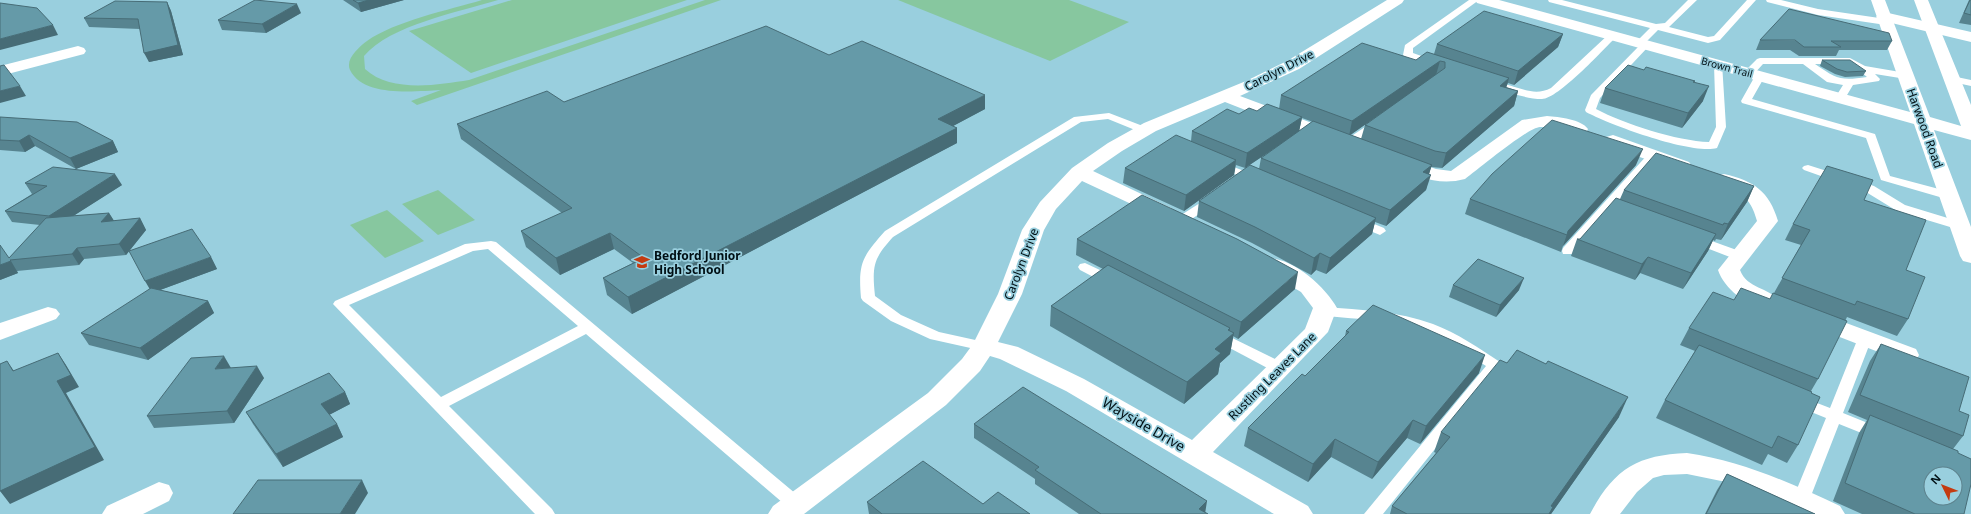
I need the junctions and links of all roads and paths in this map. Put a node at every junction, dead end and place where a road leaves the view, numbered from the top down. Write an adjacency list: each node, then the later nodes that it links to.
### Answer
1 (1397, 0): 28 (street, Carolyn Drive)
2 (1475, 0): 19 (lane)
3 (1482, 0): 13 (street, Brown Trail)
4 (1552, 0): 11 (lane)
5 (1693, 0): 11 (lane)
6 (1752, 0): 11 (lane)
7 (1770, 0): 10 (lane)
8 (1878, 0): 10 (street, Harwood Road)
9 (1921, 0): 12 (street)
10 (1885, 19): 12 (street); 23 (street, Harwood Road)
11 (1656, 27): 15 (lane)
12 (1933, 28): 14 (street); 24 (street)
13 (1612, 36): 15 (street, Brown Trail); 25 (lane)
14 (1971, 36)
15 (1642, 44): 18 (street, Brown Trail); 18 (lane)
16 (78, 51): 21 (street)
17 (1805, 62): 20 (lane); 22 (lane); 26 (lane)
18 (1719, 65): 22 (street, Brown Trail)
19 (1445, 67)
20 (1862, 69): 23 (lane); 26 (lane)
21 (0, 72)
22 (1755, 75): 29 (street, Brown Trail); 45 (lane)
23 (1906, 76): 31 (street, Harwood Road)
24 (1952, 79): 27 (lane); 32 (street)
25 (1490, 82)
26 (1849, 83): 29 (lane)
27 (1971, 83)
28 (1224, 96): 33 (street, Carolyn Drive); 35 (street)
29 (1840, 98): 31 (street, Brown Trail)
30 (1386, 116): 35 (lane)
31 (1922, 120): 34 (street, Brown Trail); 45 (street, Harwood Road)
32 (1971, 128)
33 (1144, 130): 40 (street, Carolyn Drive); 66 (lane)
34 (1971, 134)
35 (1348, 143): 36 (street)
36 (1653, 155): 46 (lane); 56 (street)
37 (1210, 160): 41 (lane)
38 (1259, 166): 41 (lane)
39 (1808, 168): 50 (lane)
40 (1079, 172): 49 (street); 66 (street, Carolyn Drive)
41 (1246, 175): 42 (lane); 43 (lane)
42 (1233, 184)
43 (1267, 184)
44 (1220, 193): 49 (lane)
45 (1950, 196): 50 (street, Harwood Road)
46 (1607, 207): 47 (lane); 54 (lane)
47 (1622, 213)
48 (1345, 216): 52 (lane)
49 (1182, 220): 51 (street)
50 (1960, 226): 57 (street, Harwood Road)
51 (1202, 230)
52 (1380, 231)
53 (1681, 234): 56 (lane)
54 (1568, 251)
55 (1250, 253): 60 (street)
56 (1740, 256): 65 (street)
57 (1971, 256)
58 (1085, 267): 59 (lane)
59 (1127, 289)
60 (1324, 310): 68 (street, Rustling Leaves Lane); 80 (lane)
61 (48, 314): 64 (street)
62 (588, 327): 70 (lane); 70 (lane); 76 (lane)
63 (1204, 328): 68 (lane)
64 (0, 332)
65 (1865, 338): 67 (street); 71 (lane)
66 (984, 346): 73 (street, Wayside Drive); 76 (street, Carolyn Drive)
67 (1921, 360)
68 (1280, 368): 73 (street, Rustling Leaves Lane)
69 (1784, 394): 71 (lane)
70 (439, 405): 78 (lane)
71 (1835, 415): 72 (lane); 75 (lane)
72 (1893, 439)
73 (1195, 453): 79 (street, Wayside Drive)
74 (159, 493): 77 (street)
75 (1801, 501): 81 (street); 82 (street)
76 (790, 509)
77 (117, 514)
78 (546, 514)
79 (1298, 514)
80 (1373, 514)
81 (1605, 514)
82 (1830, 514)

